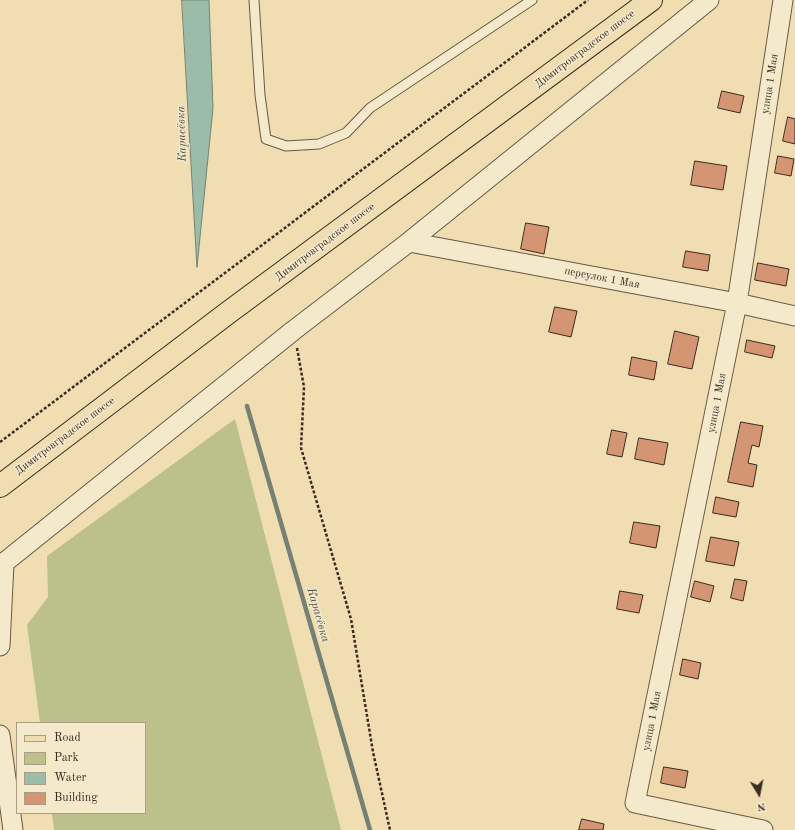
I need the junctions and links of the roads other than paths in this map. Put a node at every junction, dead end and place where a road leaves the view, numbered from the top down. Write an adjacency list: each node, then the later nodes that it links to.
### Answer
1 (254, 0): 2 (lane)
2 (532, 0)
3 (651, 0): 9 (main road, Димитровградское шоссе)
4 (709, 0): 6 (street)
5 (783, 0): 7 (street, улица 1 Мая)
6 (409, 242): 7 (street, переулок 1 Мая); 10 (street)
7 (737, 303): 8 (street, переулок 1 Мая); 14 (street, улица 1 Мая)
8 (795, 316)
9 (0, 486)
10 (2, 565): 11 (street)
11 (0, 646)
12 (0, 735): 13 (street)
13 (13, 830)
14 (763, 830)

